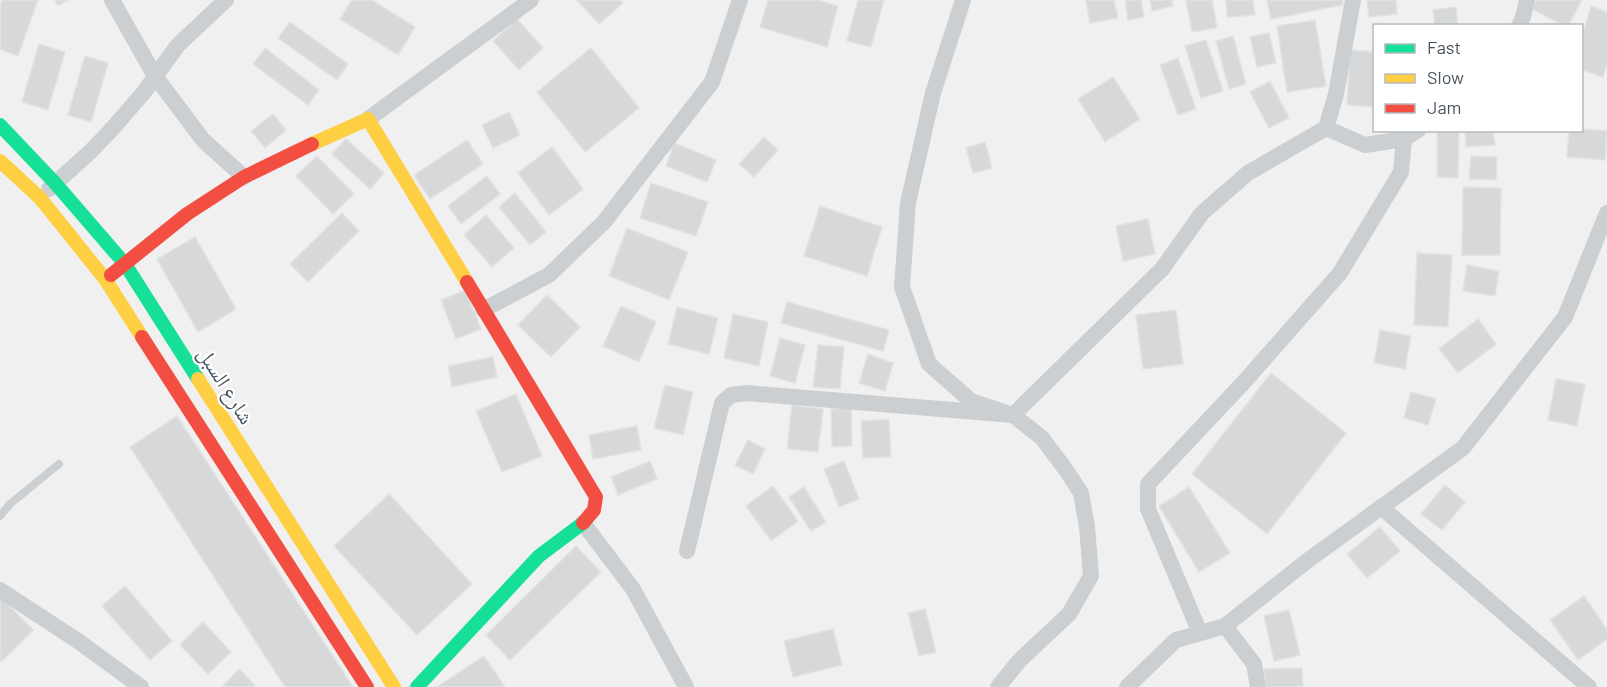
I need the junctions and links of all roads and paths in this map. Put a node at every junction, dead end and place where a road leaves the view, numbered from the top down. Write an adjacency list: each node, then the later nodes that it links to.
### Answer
1 (112, 0): 9 (street)
2 (226, 0): 9 (street)
3 (531, 0): 10 (street)
4 (740, 0): 21 (street)
5 (963, 0): 22 (street)
6 (1353, 0): 12 (street)
7 (1527, 0): 8 (street)
8 (1520, 24)
9 (155, 76): 15 (street); 16 (street)
10 (368, 119): 15 (main road); 21 (main road)
11 (0, 125): 16 (main road, شارع السبل)
12 (1326, 128): 13 (street); 22 (street)
13 (1411, 135): 30 (street)
14 (0, 161): 17 (main road)
15 (244, 177): 19 (main road)
16 (56, 183): 17 (street); 19 (main road, شارع السبل)
17 (40, 198): 20 (main road)
18 (1607, 213): 24 (street)
19 (125, 264): 20 (main road); 33 (main road, شارع السبل)
20 (105, 279): 32 (main road)
21 (483, 310): 26 (main road)
22 (1013, 415): 27 (street); 36 (street)
23 (59, 464): 25 (lane)
24 (1382, 507): 29 (street); 39 (street)
25 (0, 516)
26 (583, 523): 34 (main road); 35 (street)
27 (687, 551)
28 (0, 590): 31 (street)
29 (1225, 626): 30 (street); 38 (street)
30 (1200, 633): 37 (street)
31 (141, 687)
32 (367, 687)
33 (394, 687)
34 (417, 687)
35 (686, 687)
36 (998, 687)
37 (1127, 687)
38 (1258, 687)
39 (1589, 687)

